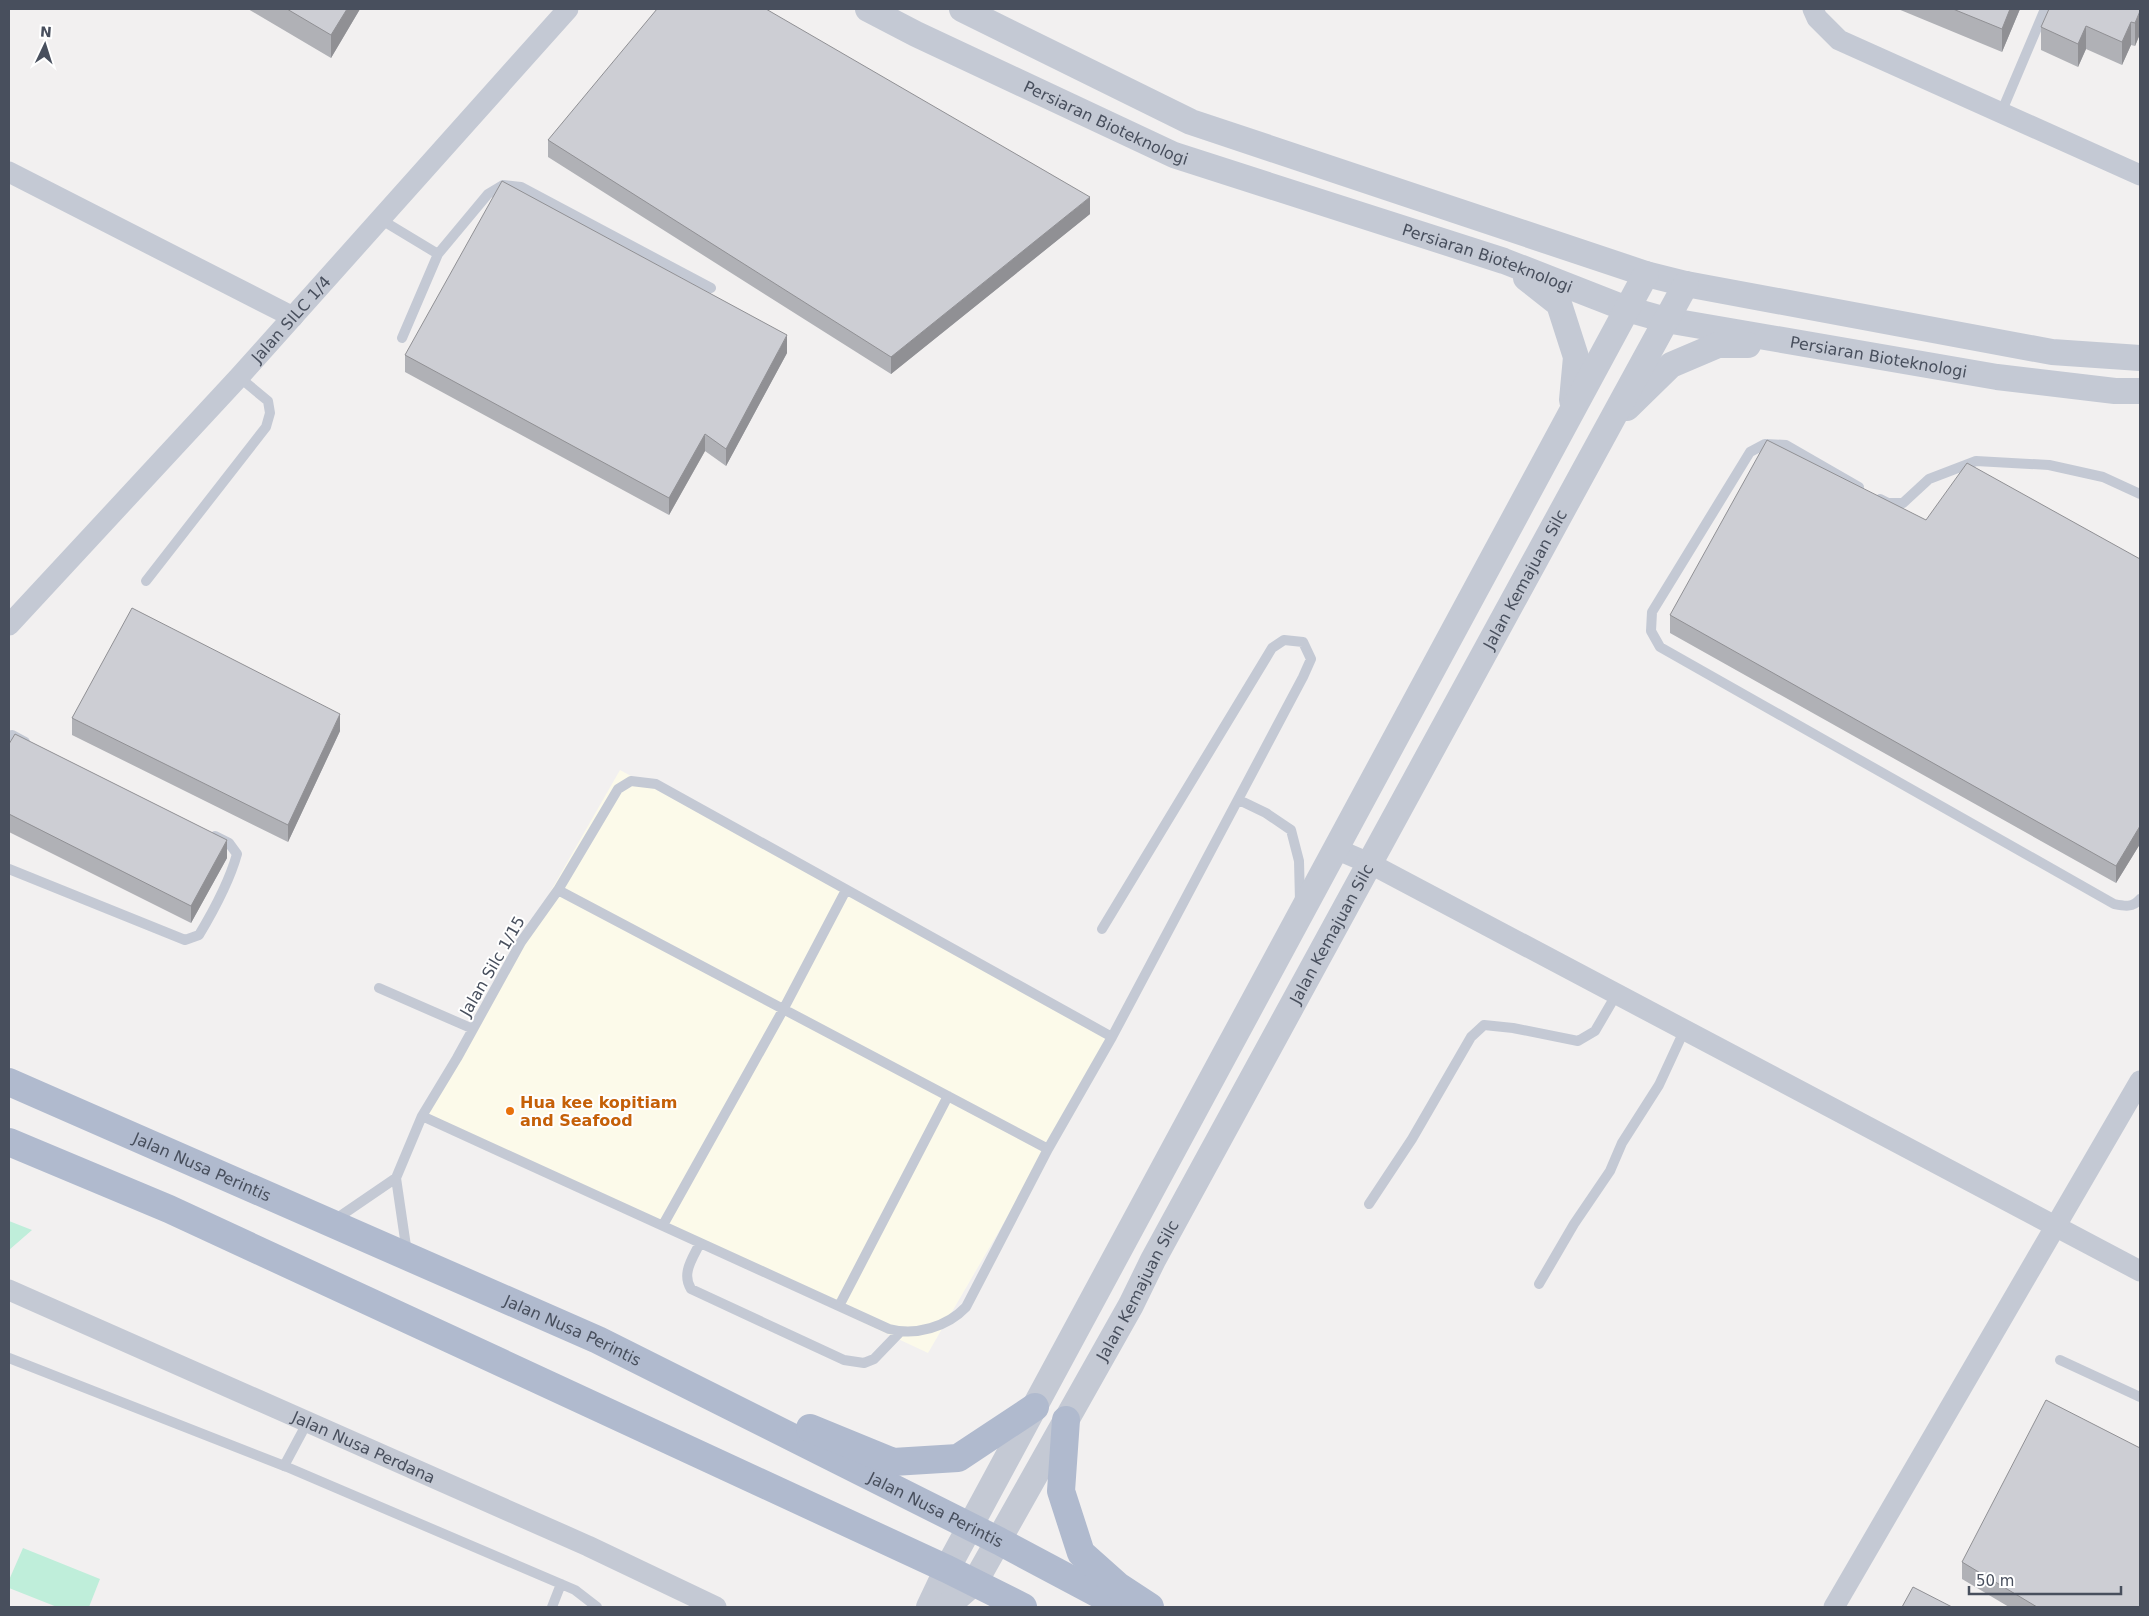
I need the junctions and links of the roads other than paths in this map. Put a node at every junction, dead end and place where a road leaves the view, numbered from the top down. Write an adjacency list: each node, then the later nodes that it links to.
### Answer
1 (568, 9): 9 (street, Jalan SILC 1/4)
2 (868, 9): 11 (street, Persiaran Bioteknologi)
3 (962, 9): 12 (street)
4 (1813, 9): 6 (street)
5 (2044, 9): 6 (lane)
6 (2001, 113): 8 (street)
7 (9, 172): 16 (street)
8 (2140, 175)
9 (380, 219): 10 (lane); 16 (street, Jalan SILC 1/4)
10 (438, 254): 14 (lane); 18 (lane)
11 (1504, 261): 15 (street, Persiaran Bioteknologi); 23 (street)
12 (1646, 274): 13 (street); 15 (street, Jalan Kemajuan Silc)
13 (1686, 284): 17 (street, Jalan Kemajuan Silc); 20 (street)
14 (711, 288)
15 (1626, 309): 17 (street, Persiaran Bioteknologi); 23 (street, Jalan Kemajuan Silc)
16 (293, 317): 21 (street, Jalan SILC 1/4)
17 (1666, 320): 19 (street, Persiaran Bioteknologi); 24 (street, Jalan Kemajuan Silc)
18 (402, 338)
19 (1812, 344): 22 (street, Persiaran Bioteknologi); 24 (street)
20 (2140, 358)
21 (239, 378): 26 (lane); 27 (street, Jalan SILC 1/4)
22 (2140, 390)
23 (1570, 413): 32 (street, Jalan Kemajuan Silc)
24 (1608, 426): 33 (street, Jalan Kemajuan Silc)
25 (2140, 494): 37 (lane)
26 (146, 581)
27 (9, 625)
28 (9, 736): 29 (lane)
29 (38, 748)
30 (1239, 800): 38 (lane); 39 (lane); 45 (lane)
31 (203, 830): 34 (lane)
32 (1336, 849): 33 (street); 38 (street, Jalan Kemajuan Silc)
33 (1370, 864): 41 (street); 56 (street, Jalan Kemajuan Silc)
34 (9, 869)
35 (558, 890): 36 (lane, Jalan Silc 1/15); 42 (lane); 43 (lane, Jalan Silc 1/15)
36 (846, 890): 42 (lane); 45 (lane)
37 (2140, 899)
38 (1301, 915): 54 (street, Jalan Kemajuan Silc)
39 (1102, 929)
40 (379, 988): 43 (lane)
41 (1616, 995): 44 (street); 53 (lane)
42 (783, 1010): 48 (lane); 57 (lane)
43 (472, 1029): 49 (lane, Jalan Silc 1/15)
44 (1684, 1031): 58 (street); 62 (lane)
45 (1112, 1037): 51 (lane)
46 (2140, 1081): 58 (street)
47 (9, 1082): 55 (main road, Jalan Nusa Perintis)
48 (948, 1096): 51 (lane); 66 (lane)
49 (422, 1116): 52 (lane, Jalan Silc 1/15); 57 (lane)
50 (9, 1142): 78 (main road)
51 (1048, 1148): 67 (lane)
52 (396, 1178): 55 (lane); 60 (lane)
53 (1369, 1204)
54 (1143, 1206): 56 (street); 63 (street, Jalan Kemajuan Silc)
55 (331, 1222): 60 (main road, Jalan Nusa Perintis)
56 (1174, 1222): 65 (street, Jalan Kemajuan Silc)
57 (663, 1225): 59 (lane)
58 (2056, 1228): 61 (street); 89 (street)
59 (700, 1243): 66 (lane); 67 (lane)
60 (408, 1256): 68 (main road, Jalan Nusa Perintis)
61 (2140, 1271)
62 (1539, 1284)
63 (1099, 1287): 65 (street); 72 (street, Jalan Kemajuan Silc)
64 (9, 1290): 74 (street, Jalan Nusa Perdana)
65 (1131, 1305): 73 (street, Jalan Kemajuan Silc)
66 (839, 1306): 67 (lane)
67 (900, 1332)
68 (598, 1340): 72 (main road); 76 (main road, Jalan Nusa Perintis)
69 (9, 1358): 75 (lane)
70 (2060, 1360): 71 (lane)
71 (2140, 1397)
72 (1035, 1407): 76 (street, Jalan Kemajuan Silc)
73 (1066, 1420): 77 (street, Jalan Kemajuan Silc); 88 (main road)
74 (307, 1423): 75 (lane); 83 (street, Jalan Nusa Perdana)
75 (284, 1466): 80 (lane)
76 (970, 1527): 77 (main road, Jalan Nusa Perintis); 78 (street, Jalan Kemajuan Silc)
77 (999, 1541): 79 (street, Jalan Kemajuan Silc); 87 (main road, Jalan Nusa Perintis)
78 (947, 1569): 79 (main road); 84 (street, Jalan Kemajuan Silc)
79 (975, 1582): 85 (street, Jalan Kemajuan Silc); 86 (main road)
80 (561, 1584): 81 (lane); 82 (lane)
81 (552, 1607)
82 (597, 1607)
83 (716, 1607)
84 (929, 1607)
85 (946, 1607)
86 (1023, 1607)
87 (1123, 1607)
88 (1150, 1607)
89 (1834, 1607)

